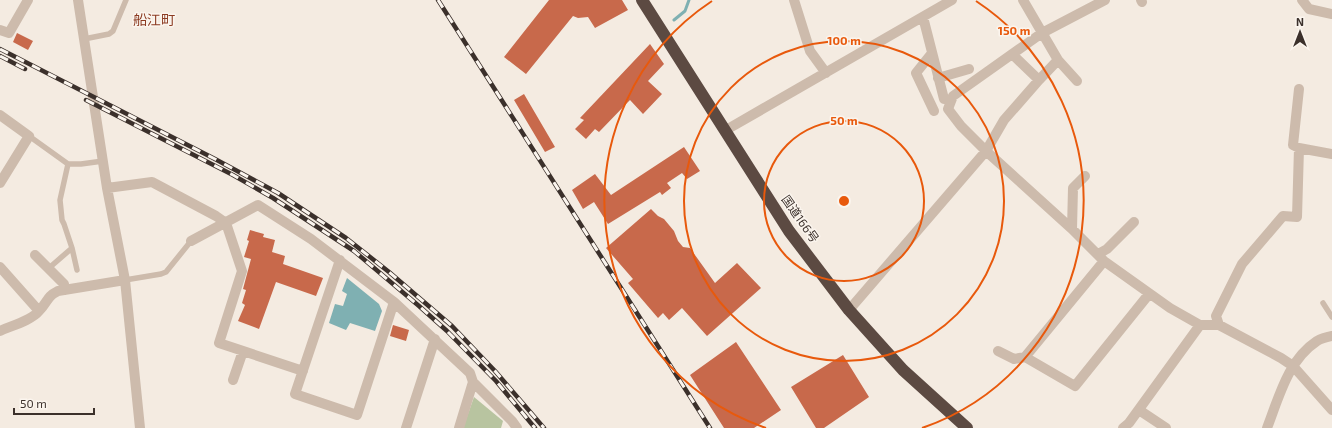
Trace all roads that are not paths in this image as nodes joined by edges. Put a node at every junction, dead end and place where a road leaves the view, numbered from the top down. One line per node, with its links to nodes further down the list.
1 (28, 0): 12 (street)
2 (78, 0): 14 (street)
3 (126, 0): 14 (lane)
4 (642, 0): 27 (highway, 国道166号)
5 (794, 0): 19 (street)
6 (952, 0): 11 (street)
7 (1024, 0): 13 (street)
8 (1105, 0): 13 (street)
9 (1302, 0): 10 (street)
10 (1332, 14)
11 (923, 17): 15 (street); 19 (street)
12 (0, 30)
13 (1042, 33): 16 (street); 17 (street)
14 (84, 39): 32 (street)
15 (932, 53): 20 (street); 25 (street)
16 (1012, 54): 21 (street); 30 (street)
17 (1058, 60): 21 (street); 22 (street)
18 (969, 69): 20 (street)
19 (826, 73): 27 (street)
20 (938, 78): 24 (street)
21 (1039, 80): 30 (street)
22 (1077, 81)
23 (1299, 88): 29 (street)
24 (944, 99)
25 (934, 111)
26 (0, 115): 28 (street)
27 (726, 130): 53 (highway, 国道166号)
28 (29, 136): 33 (lane); 35 (street)
29 (1299, 148): 31 (street); 56 (street)
30 (986, 151): 39 (street); 53 (street)
31 (1332, 154)
32 (103, 161): 33 (lane); 36 (street)
33 (68, 164): 41 (lane)
34 (1085, 176): 39 (street)
35 (0, 182)
36 (107, 188): 38 (street); 48 (street)
37 (1134, 222): 43 (street)
38 (226, 223): 40 (street); 44 (street); 61 (street)
39 (1072, 229): 43 (street)
40 (192, 241): 48 (lane)
41 (72, 248): 46 (lane); 47 (lane)
42 (35, 255): 46 (street)
43 (1101, 258): 50 (street); 63 (street)
44 (340, 260): 51 (street); 65 (street)
45 (0, 267): 54 (street)
46 (49, 268): 49 (street)
47 (77, 270)
48 (125, 280): 49 (street); 71 (street)
49 (65, 290): 54 (street)
50 (1149, 294): 57 (street); 63 (street)
51 (394, 302): 60 (street); 65 (street)
52 (1323, 303): 55 (lane)
53 (849, 310): 74 (highway, 国道166号)
54 (39, 311): 58 (street)
55 (1332, 317)
56 (1219, 325): 57 (street); 64 (street)
57 (1200, 326): 68 (street)
58 (0, 331)
59 (1332, 336): 64 (street)
60 (435, 339): 67 (street); 72 (street)
61 (243, 351): 65 (street); 66 (street)
62 (998, 351): 63 (street)
63 (1025, 358)
64 (1293, 366): 69 (street); 77 (street)
65 (302, 371)
66 (234, 380)
67 (473, 382): 70 (street); 73 (street)
68 (1139, 410): 75 (street); 76 (street)
69 (1332, 410)
70 (513, 426)
71 (140, 428)
72 (406, 428)
73 (459, 428)
74 (967, 428)
75 (1122, 428)
76 (1166, 428)
77 (1267, 428)

